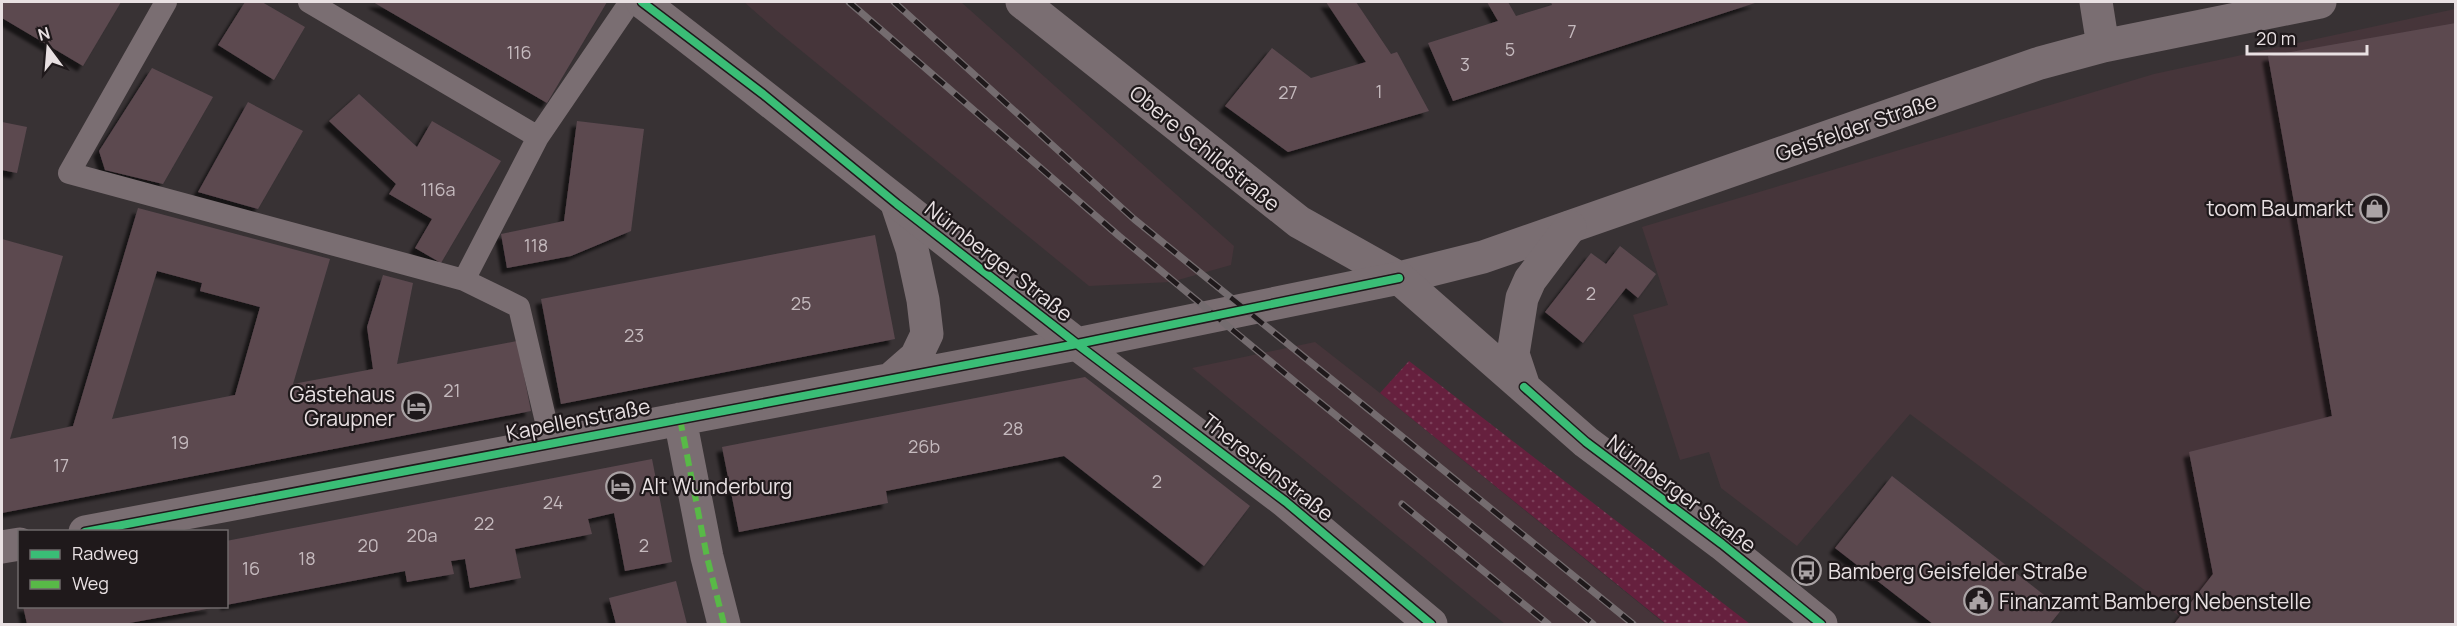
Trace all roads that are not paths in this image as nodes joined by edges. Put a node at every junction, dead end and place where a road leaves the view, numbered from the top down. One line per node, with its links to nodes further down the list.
1 (166, 2): 13 (lane)
2 (309, 2): 9 (lane)
3 (630, 2): 9 (lane)
4 (642, 2): 10 (street, Nürnberger Straße)
5 (1022, 2): 12 (street, Obere Schildstraße)
6 (2096, 2): 8 (street)
7 (2320, 2): 8 (street, Geisfelder Straße)
8 (2103, 46): 11 (street, Geisfelder Straße)
9 (538, 137): 13 (lane)
10 (897, 204): 14 (street, Nürnberger Straße); 15 (street, Nürnberger Straße)
11 (1570, 227): 12 (street, Geisfelder Straße); 16 (street)
12 (1399, 278): 14 (street, Nürnberger Straße); 16 (street, Nürnberger Straße)
13 (464, 280): 18 (lane, Kapellenstraße)
14 (1077, 344): 15 (street, Kapellenstraße); 23 (street, Theresienstraße)
15 (892, 378): 17 (street, Kapellenstraße)
16 (1524, 387): 24 (street, Nürnberger Straße)
17 (680, 418): 18 (street, Kapellenstraße); 22 (street)
18 (551, 443): 19 (street, Kapellenstraße)
19 (90, 530)
20 (18, 544): 21 (street)
21 (2, 547)
22 (724, 624)
23 (1431, 624)
24 (1821, 624)

